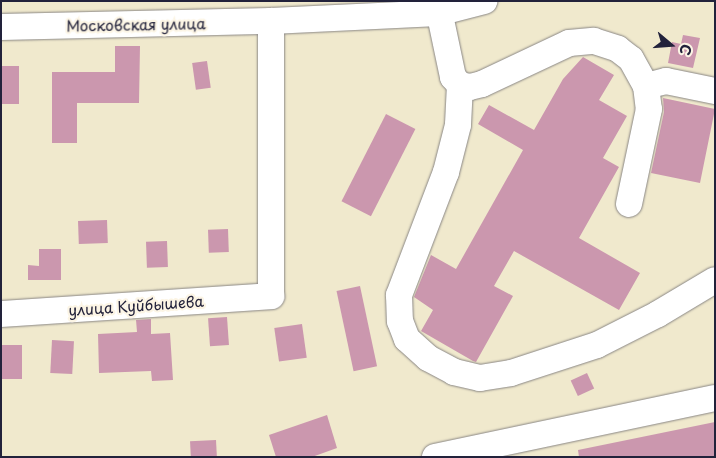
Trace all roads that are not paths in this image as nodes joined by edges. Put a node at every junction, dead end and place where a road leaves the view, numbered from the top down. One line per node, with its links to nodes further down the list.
1 (484, 1): 2 (street, Московская улица)
2 (438, 7): 3 (street, Московская улица); 5 (street)
3 (271, 21): 4 (street, Московская улица); 10 (street, улица Куйбышева)
4 (1, 27)
5 (460, 85): 6 (street); 9 (street)
6 (646, 86): 7 (street); 8 (street)
7 (715, 91)
8 (629, 204)
9 (715, 280)
10 (1, 314)
11 (715, 398): 12 (street)
12 (435, 457)

